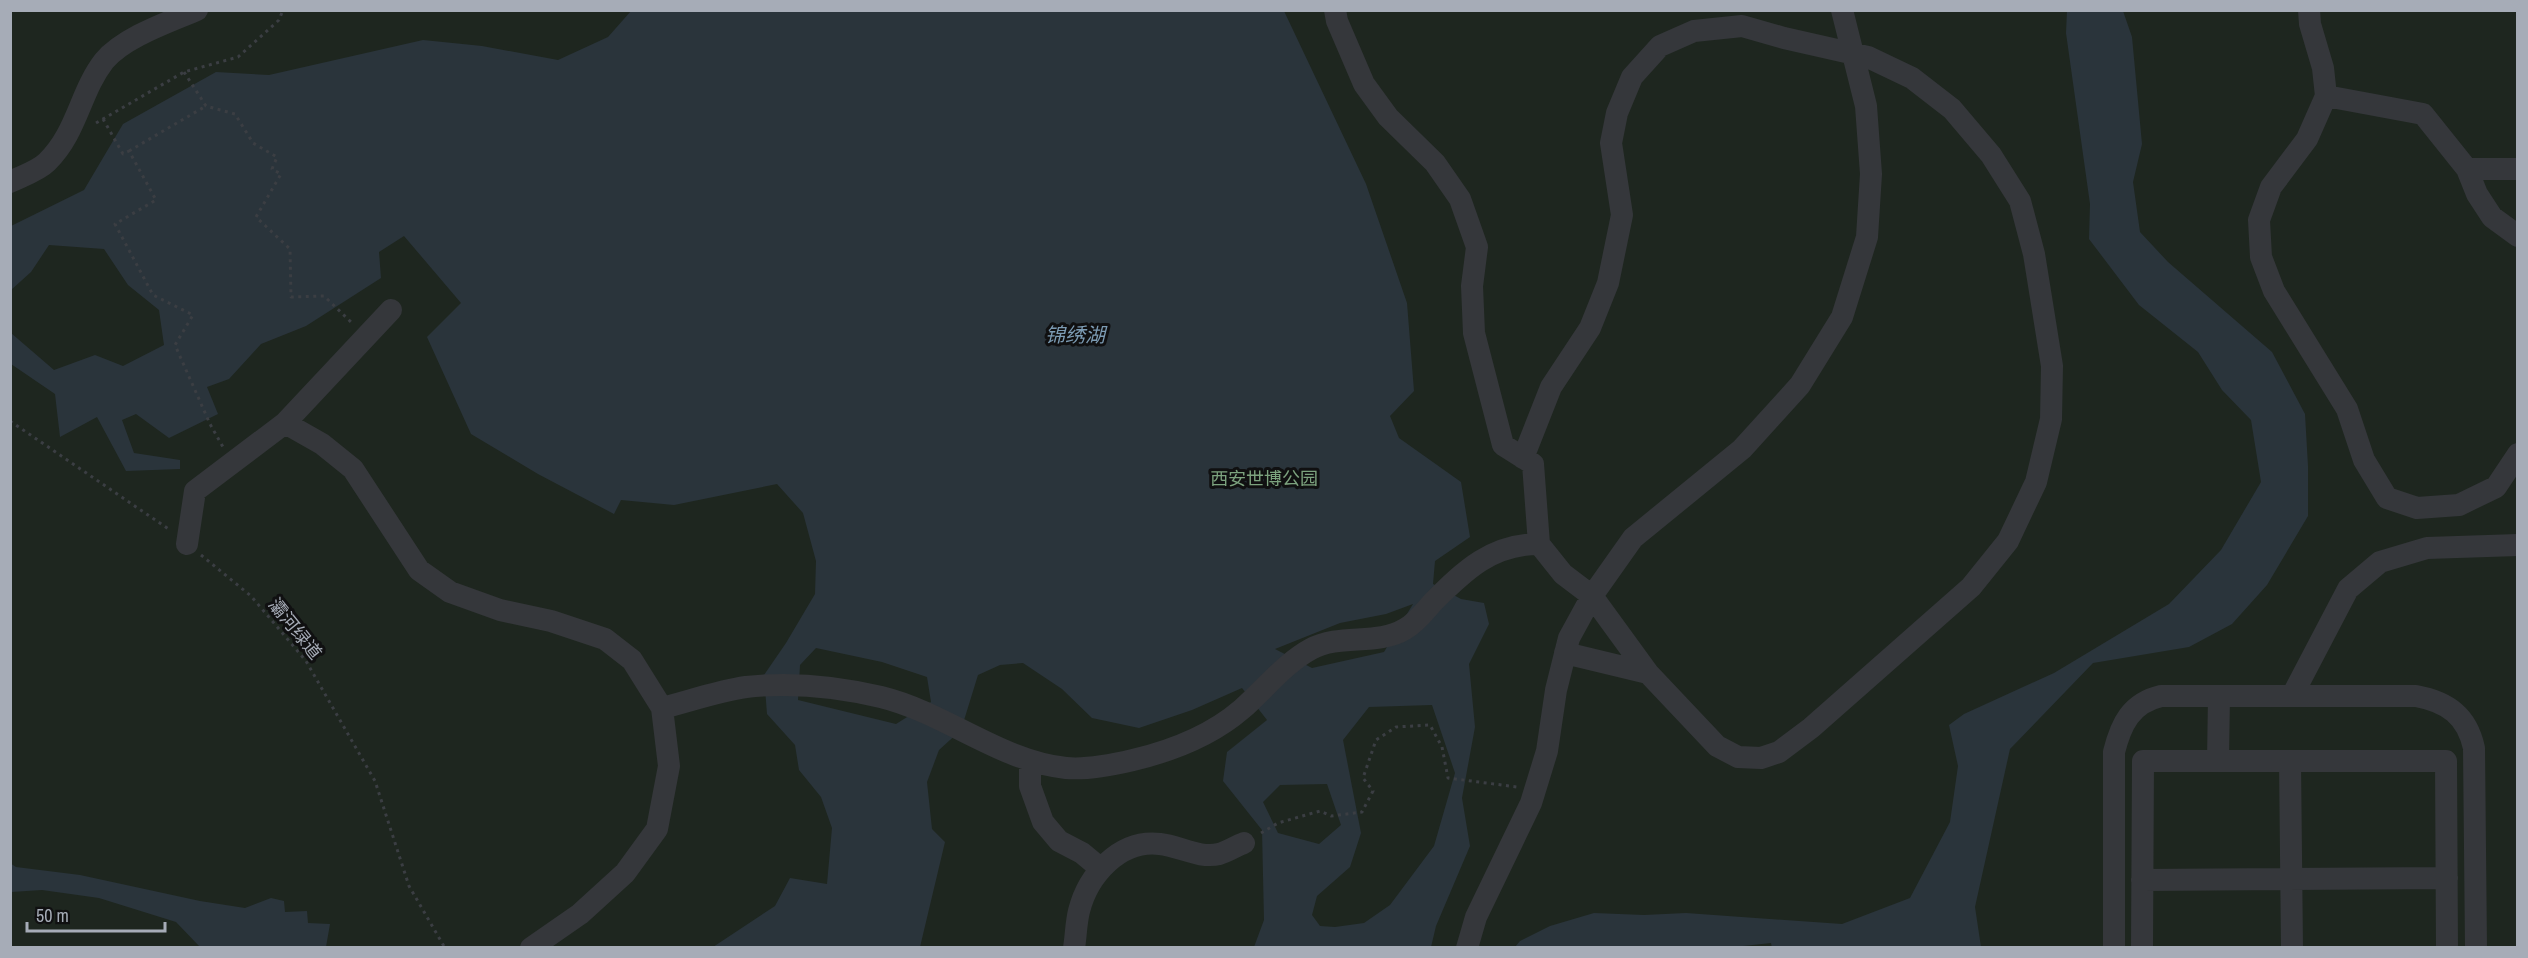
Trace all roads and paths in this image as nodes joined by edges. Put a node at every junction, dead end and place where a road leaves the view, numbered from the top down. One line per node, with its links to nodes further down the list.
1 (197, 10): 11 (street)
2 (283, 10): 7 (path)
3 (1335, 10): 23 (street)
4 (1842, 10): 6 (street)
5 (2309, 10): 8 (street)
6 (1851, 52): 23 (street); 27 (street); 29 (street)
7 (184, 72): 9 (path); 10 (path)
8 (2326, 96): 13 (street); 22 (street)
9 (206, 106): 12 (path); 18 (path)
10 (103, 119): 11 (path); 12 (path)
11 (70, 133): 15 (street)
12 (129, 151): 21 (path)
13 (2467, 169): 14 (street); 16 (street)
14 (2517, 169)
15 (10, 182)
16 (2517, 236)
17 (391, 310): 18 (street)
18 (366, 337): 20 (street)
19 (10, 421): 24 (path, 灞河绿道)
20 (285, 423): 24 (street); 32 (street)
21 (210, 424)
22 (2517, 454)
23 (1523, 458): 25 (street)
24 (187, 544): 42 (path, 灞河绿道)
25 (1539, 544): 27 (street); 33 (street)
26 (2517, 545): 31 (street)
27 (1592, 596): 28 (street); 29 (street)
28 (1565, 653): 29 (street); 36 (street)
29 (1648, 673)
30 (2219, 696): 31 (street); 34 (street); 46 (street)
31 (2292, 696): 50 (street)
32 (662, 708): 33 (street); 43 (street)
33 (1030, 761): 38 (street)
34 (2218, 761): 35 (street); 41 (street)
35 (2290, 761): 39 (street); 40 (street)
36 (1533, 794): 37 (path); 45 (street)
37 (1244, 843): 38 (street)
38 (1100, 868): 44 (street)
39 (2447, 878): 40 (street); 49 (street)
40 (2291, 879): 41 (street); 48 (street)
41 (2142, 880): 47 (street)
42 (445, 948)
43 (531, 948)
44 (1074, 948)
45 (1467, 948)
46 (2115, 948)
47 (2142, 948)
48 (2292, 948)
49 (2447, 948)
50 (2476, 948)

